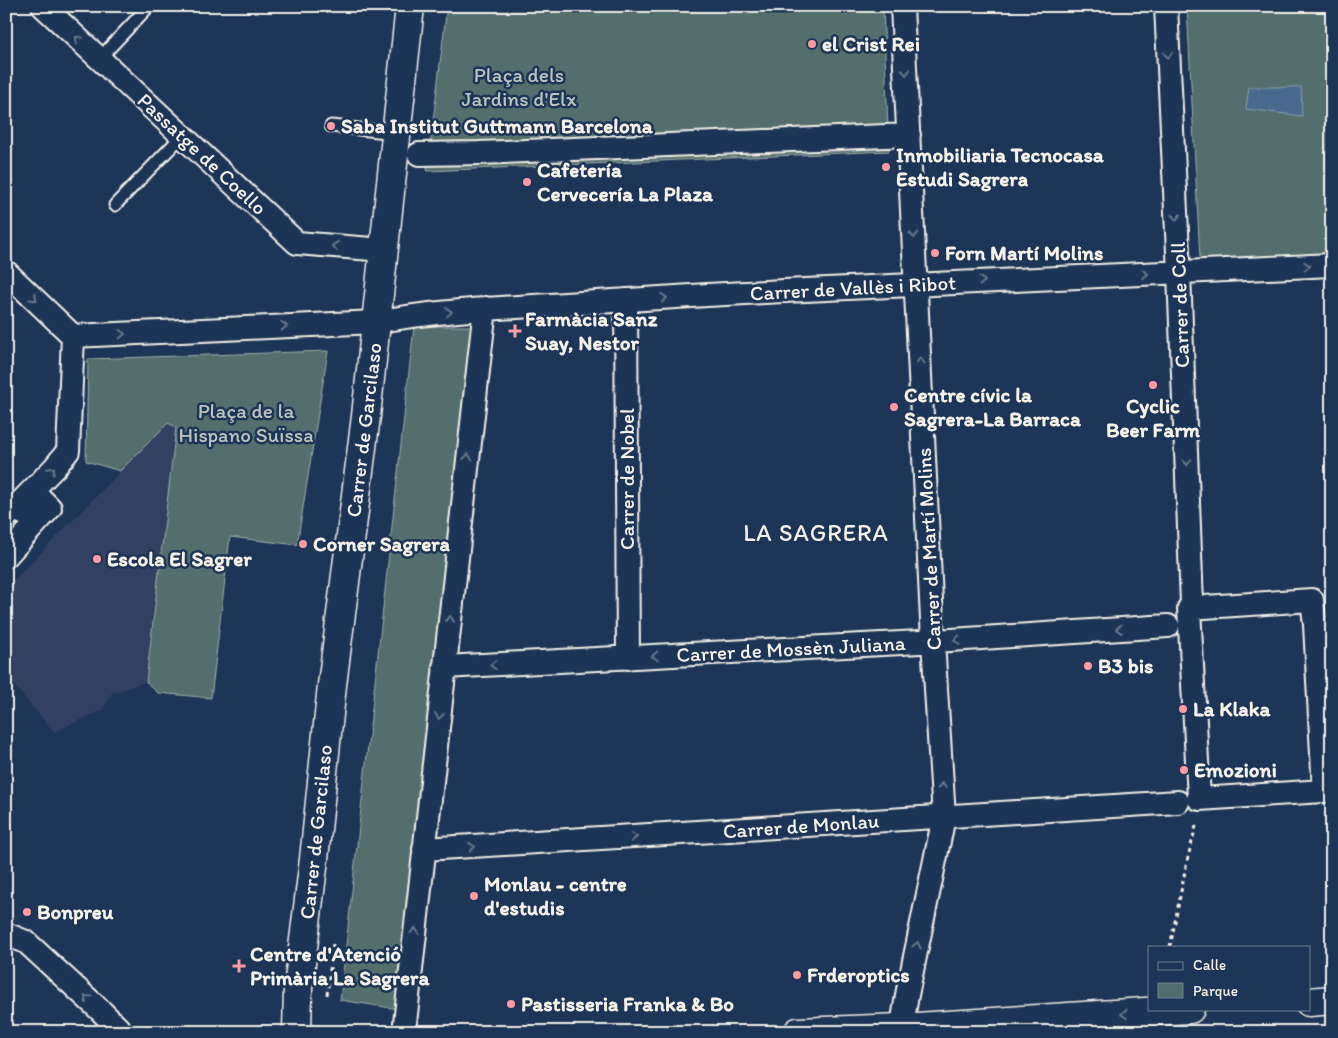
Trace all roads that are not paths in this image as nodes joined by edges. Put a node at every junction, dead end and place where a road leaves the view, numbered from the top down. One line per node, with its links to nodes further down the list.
1 (43, 6): 6 (street, Passatge de Coello, one-way to 1)
2 (149, 6): 6 (lane)
3 (410, 6): 8 (street, Carrer de Garcilaso)
4 (902, 6): 9 (street, Carrer de Martí Molins, one-way to 9)
5 (1166, 6): 16 (street, Carrer de Coll, one-way to 16)
6 (99, 59): 10 (street, Passatge de Coello)
7 (331, 126): 8 (lane)
8 (396, 133): 13 (street, Carrer de Garcilaso)
9 (909, 135): 11 (street); 17 (street, Carrer de Martí Molins, one-way to 17)
10 (182, 136): 12 (lane); 13 (street, Passatge de Coello, one-way to 10)
11 (419, 154)
12 (115, 205)
13 (384, 250): 20 (street, Carrer de Garcilaso)
14 (1332, 265): 16 (street, Carrer de Vallès i Ribot, one-way to 14)
15 (6, 272): 21 (street, one-way to 21)
16 (1179, 273): 17 (street, Carrer de Vallès i Ribot, one-way to 16); 25 (street, Carrer de Coll, one-way to 25)
17 (916, 284): 18 (street, Carrer de Vallès i Ribot, one-way to 17); 28 (street, Carrer de Martí Molins, one-way to 17)
18 (626, 300): 19 (street, Carrer de Vallès i Ribot); 29 (street, Carrer de Nobel)
19 (485, 308): 20 (street, Carrer de Vallès i Ribot, one-way to 19); 30 (street, one-way to 19)
20 (376, 322): 21 (street, Carrer de Vallès i Ribot, one-way to 20); 41 (street, Carrer de Garcilaso)
21 (73, 336): 22 (street, one-way to 21)
22 (6, 518)
23 (6, 530): 24 (street)
24 (6, 556)
25 (1192, 604)
26 (1323, 616): 26 (street)
27 (1168, 626): 28 (street, Carrer de Mossèn Juliana, one-way to 28)
28 (933, 641): 29 (street, Carrer de Mossèn Juliana, one-way to 29); 32 (street, Carrer de Martí Molins, one-way to 28)
29 (628, 658): 30 (street, Carrer de Mossèn Juliana, one-way to 30)
30 (444, 667): 33 (street, one-way to 33)
31 (1178, 802): 32 (street, Carrer de Monlau)
32 (944, 817): 33 (street, Carrer de Monlau, one-way to 32); 39 (street, Carrer de Martí Molins, one-way to 32)
33 (424, 850): 42 (street, one-way to 33)
34 (6, 924): 35 (street)
35 (16, 938): 40 (street, one-way to 35)
36 (1332, 1000): 37 (street)
37 (1310, 1002)
38 (1176, 1010): 39 (street, one-way to 39)
39 (901, 1030): 43 (street)
40 (122, 1032)
41 (297, 1032)
42 (404, 1032)
43 (798, 1032)

